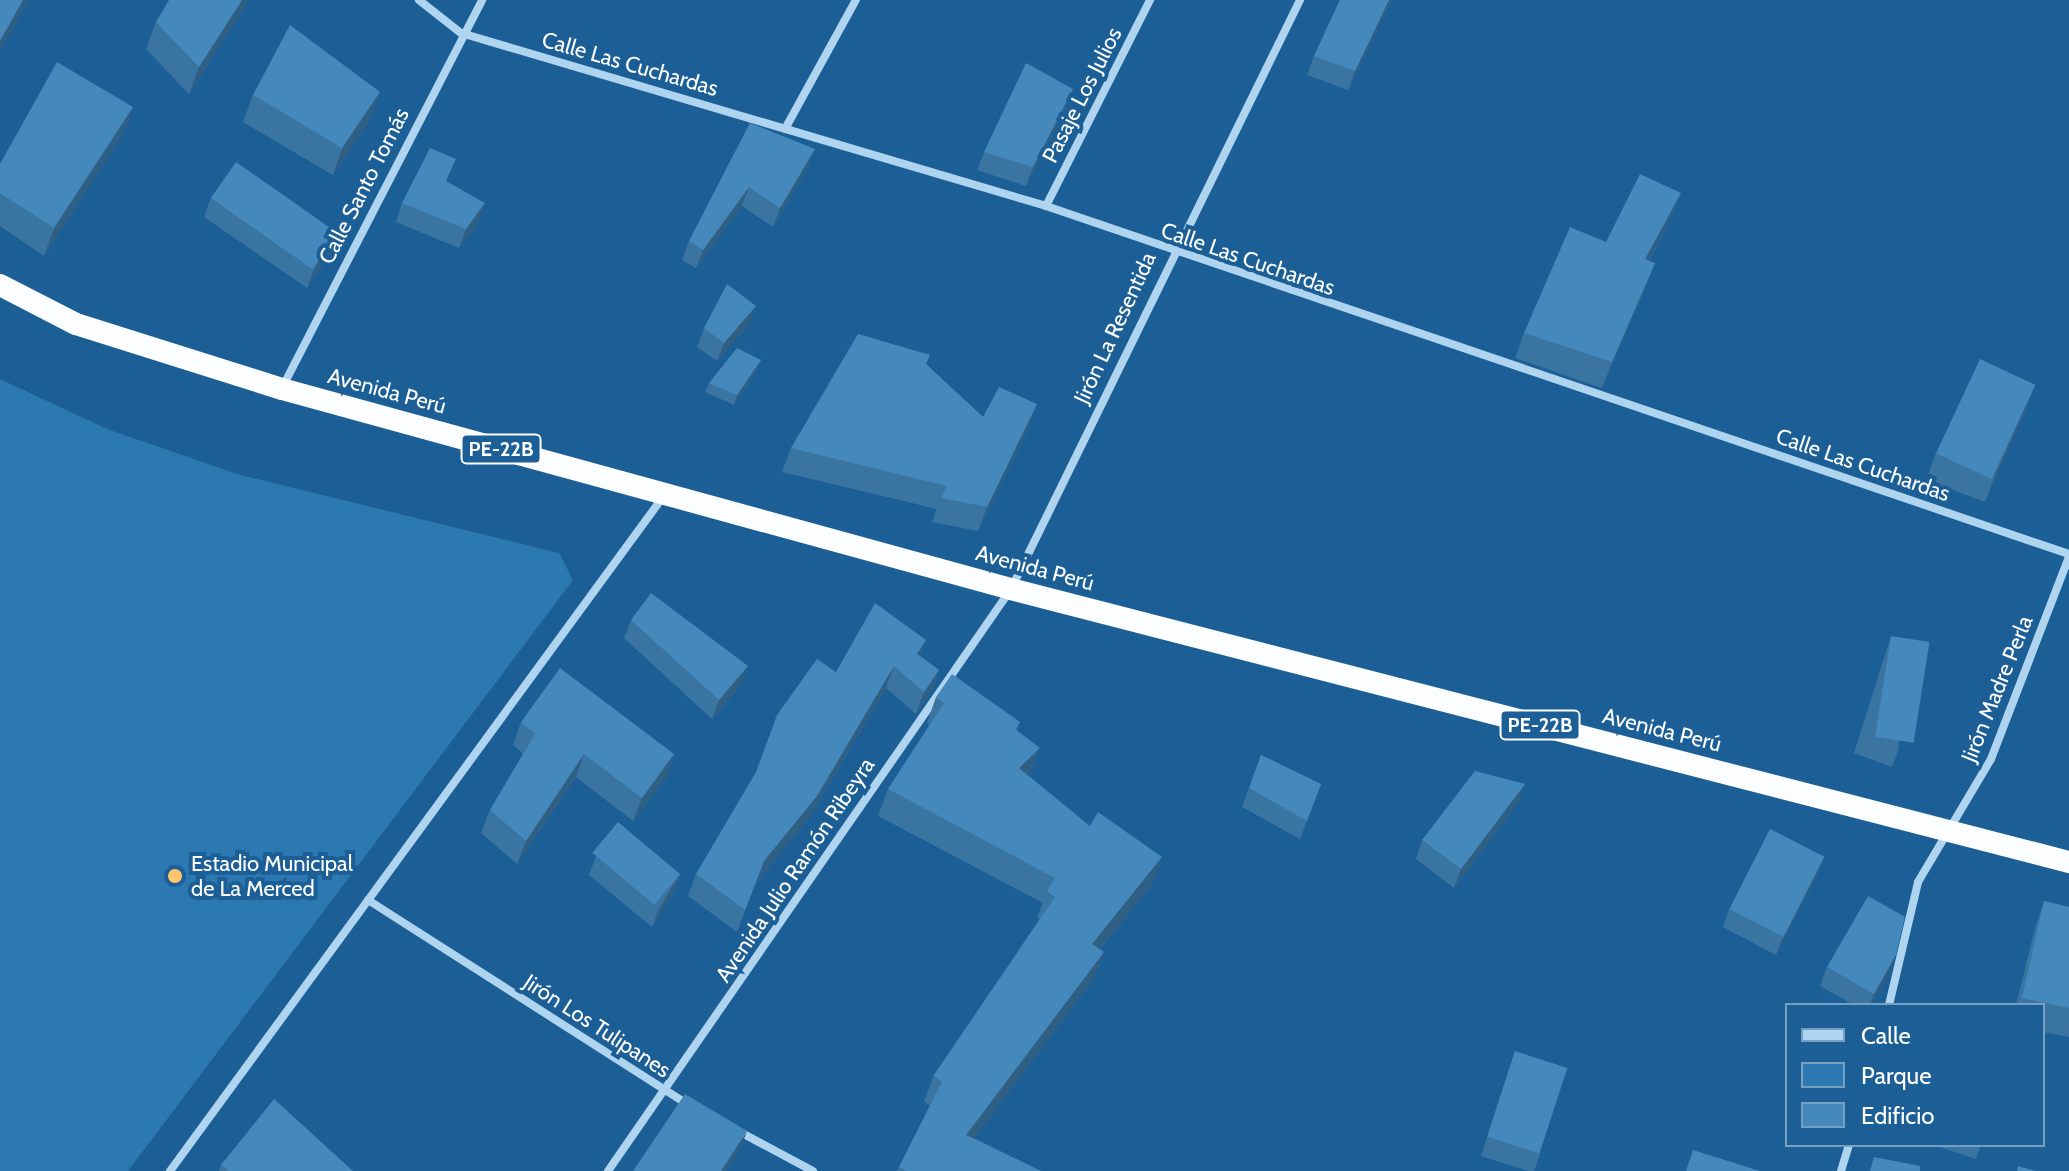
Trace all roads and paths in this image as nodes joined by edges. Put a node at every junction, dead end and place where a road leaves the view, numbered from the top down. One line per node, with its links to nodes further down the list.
1 (419, 0): 6 (street, Calle Las Cuchardas)
2 (482, 0): 6 (street, Calle Santo Tomás)
3 (856, 0): 7 (street)
4 (1150, 0): 8 (street, Pasaje Los Julios)
5 (1300, 0): 9 (street, Jirón La Resentida)
6 (461, 33): 7 (street, Calle Las Cuchardas); 11 (street, Calle Santo Tomás)
7 (785, 129): 8 (street, Calle Las Cuchardas)
8 (1046, 206): 9 (street, Calle Las Cuchardas)
9 (1171, 252): 13 (street, Calle Las Cuchardas); 14 (street, Jirón La Resentida)
10 (0, 285): 11 (highway, Avenida Perú / PE-22B)
11 (282, 389): 12 (highway, Avenida Perú / PE-22B)
12 (666, 494): 14 (highway, Avenida Perú / PE-22B); 17 (street)
13 (2069, 556): 15 (street, Jirón Madre Perla)
14 (1011, 589): 15 (highway, Avenida Perú / PE-22B); 19 (street, Avenida Julio Ramón Ribeyra)
15 (1951, 832): 16 (highway, Avenida Perú / PE-22B); 18 (street, Jirón Madre Perla)
16 (2069, 862)
17 (368, 900): 19 (street, Jirón Los Tulipanes); 23 (street)
18 (1889, 1003)
19 (665, 1092): 20 (street, Jirón Los Tulipanes); 24 (street, Avenida Julio Ramón Ribeyra)
20 (705, 1113)
21 (732, 1128): 25 (street)
22 (1848, 1147): 26 (street)
23 (170, 1171)
24 (608, 1171)
25 (813, 1171)
26 (1841, 1171)

